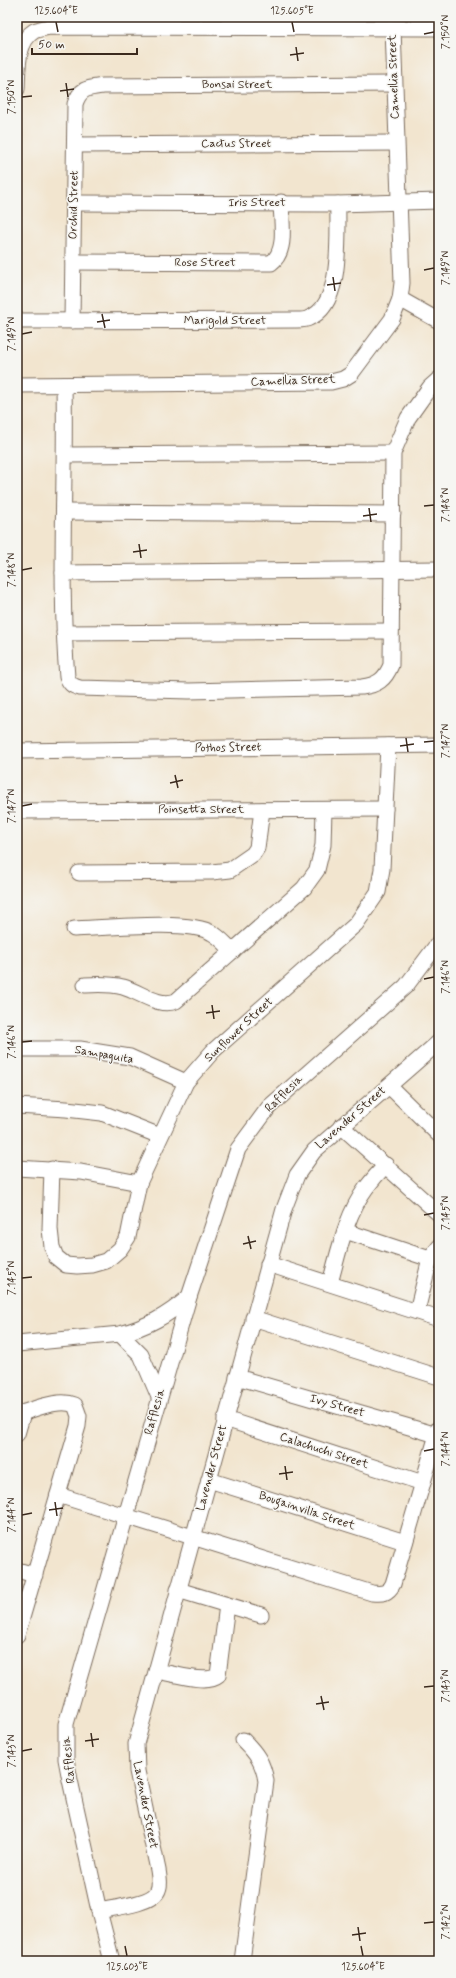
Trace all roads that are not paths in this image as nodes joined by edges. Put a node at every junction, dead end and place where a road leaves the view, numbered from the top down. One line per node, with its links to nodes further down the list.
1 (392, 28): 2 (street); 3 (street, Camellia Street); 4 (street)
2 (439, 28)
3 (394, 84): 5 (street, Bonsai Street); 6 (street, Camellia Street)
4 (17, 89)
5 (81, 91): 7 (street, Orchid Street)
6 (396, 143): 7 (street, Cactus Street); 10 (street, Camellia Street)
7 (75, 145): 11 (street, Orchid Street)
8 (439, 201): 10 (street, Iris Street)
9 (281, 202): 11 (street, Iris Street); 12 (street, Iris Street); 13 (street, Rose Street)
10 (400, 202): 12 (street, Iris Street); 14 (street, Camellia Street)
11 (74, 203): 13 (street, Orchid Street)
12 (338, 204): 16 (street, Marigold Street)
13 (73, 262): 16 (street, Orchid Street)
14 (400, 299): 17 (street); 20 (street, Camellia Street)
15 (17, 321): 16 (street, Marigold Street)
16 (72, 321)
17 (439, 322)
18 (439, 379): 21 (street)
19 (17, 385): 20 (street, Camellia Street)
20 (64, 385): 22 (street)
21 (393, 453): 22 (street); 24 (street)
22 (65, 455): 23 (street)
23 (64, 512): 24 (street); 27 (street)
24 (393, 514): 26 (street)
25 (439, 569): 26 (street)
26 (392, 570): 27 (street); 28 (street)
27 (63, 573): 29 (street)
28 (391, 631): 29 (street); 29 (street)
29 (64, 633)
30 (439, 745): 31 (street, Pothos Street)
31 (388, 746): 32 (street, Pothos Street); 33 (street, Sunflower Street)
32 (17, 751)
33 (385, 809): 35 (street, Poinsetta Street); 44 (street, Sunflower Street)
34 (262, 810): 35 (street, Poinsetta Street); 36 (street, Poinsetta Street); 37 (street)
35 (324, 810): 40 (street)
36 (17, 811)
37 (79, 873)
38 (74, 929): 40 (street)
39 (439, 942): 60 (street, Rafflesia)
40 (233, 951): 41 (street)
41 (85, 985)
42 (17, 1049): 44 (street, Sampaguita)
43 (436, 1050): 45 (street, Lavender Street)
44 (186, 1082): 49 (street, Sunflower Street)
45 (389, 1086): 47 (street, Lavender Street); 48 (street)
46 (17, 1106): 49 (street)
47 (342, 1126): 50 (street); 58 (street, Lavender Street)
48 (439, 1135)
49 (160, 1136): 53 (street, Sunflower Street)
50 (386, 1165): 54 (street); 55 (street)
51 (17, 1168): 52 (street)
52 (52, 1169): 53 (street); 53 (street, Sunflower Street)
53 (139, 1183)
54 (439, 1214)
55 (345, 1231): 57 (street); 59 (street)
56 (439, 1247): 57 (street)
57 (430, 1259): 61 (street)
58 (268, 1264): 59 (street); 62 (street, Lavender Street)
59 (330, 1283): 61 (street)
60 (189, 1297): 64 (street); 68 (street, Rafflesia)
61 (417, 1311): 63 (street)
62 (253, 1318): 66 (street, Lavender Street); 67 (street)
63 (439, 1319)
64 (120, 1334): 65 (street); 68 (street)
65 (17, 1344)
66 (237, 1377): 70 (street, Lavender Street); 71 (street, Ivy Street)
67 (439, 1377)
68 (159, 1397): 76 (street, Rafflesia)
69 (20, 1414): 72 (street); 75 (street)
70 (225, 1419): 73 (street, Lavender Street); 74 (street, Calachuchi Street)
71 (438, 1432): 74 (street)
72 (17, 1434)
73 (209, 1480): 77 (street, Lavender Street); 78 (street, Bougainvilla Street)
74 (423, 1483): 78 (street)
75 (58, 1494): 76 (street); 80 (street)
76 (125, 1515): 77 (street); 87 (street, Rafflesia)
77 (193, 1537): 78 (street); 81 (street, Lavender Street)
78 (405, 1542)
79 (17, 1570): 80 (street)
80 (35, 1574): 84 (street)
81 (178, 1590): 82 (street); 85 (street, Lavender Street)
82 (227, 1605): 83 (street); 85 (street)
83 (261, 1615)
84 (18, 1631)
85 (157, 1670): 87 (street, Lavender Street)
86 (242, 1740): 89 (street)
87 (99, 1911): 88 (street, Rafflesia)
88 (112, 1961)
89 (242, 1961)

